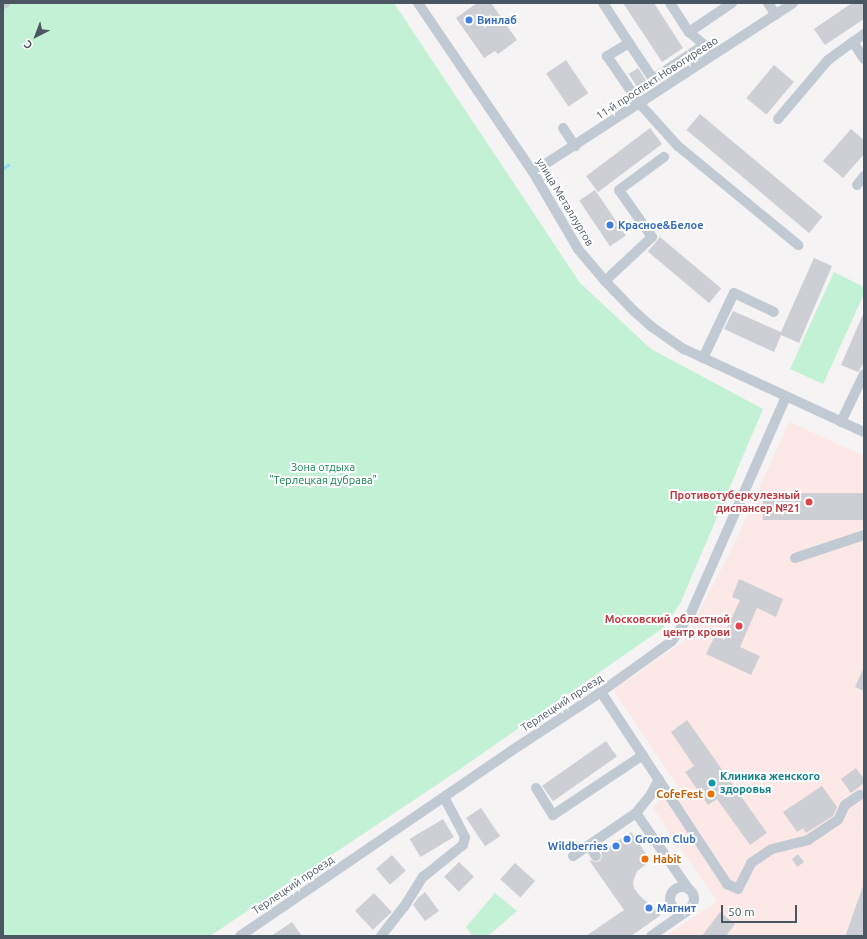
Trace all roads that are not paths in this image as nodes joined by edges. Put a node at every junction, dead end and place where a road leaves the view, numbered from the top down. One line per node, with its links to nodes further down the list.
1 (418, 3): 20 (street, улица Металлургов)
2 (603, 3): 11 (street)
3 (670, 3): 8 (street)
4 (732, 3): 8 (street)
5 (768, 3): 7 (street)
6 (794, 3): 7 (street, 11-й проспект Новогиреево)
7 (776, 15): 13 (street, 11-й проспект Новогиреево)
8 (689, 32): 12 (street)
9 (864, 34): 10 (street)
10 (853, 42): 14 (street); 16 (street)
11 (629, 43): 12 (street); 15 (street)
12 (704, 45): 13 (street)
13 (715, 55): 15 (street, 11-й проспект Новогиреево)
14 (864, 59)
15 (640, 104): 18 (street, 11-й проспект Новогиреево); 23 (street)
16 (778, 119)
17 (563, 128): 18 (street)
18 (575, 146): 20 (street, 11-й проспект Новогиреево)
19 (664, 157): 24 (street)
20 (533, 172): 24 (street, улица Металлургов)
21 (864, 176): 22 (street)
22 (857, 185)
23 (798, 245)
24 (605, 281): 26 (street, улица Металлургов)
25 (774, 312): 26 (street)
26 (703, 358): 28 (street, улица Металлургов)
27 (864, 374): 29 (street)
28 (786, 397): 29 (street, улица Металлургов); 33 (street, Терлецкий проезд)
29 (841, 422): 30 (street, улица Металлургов)
30 (864, 432)
31 (864, 535): 32 (street)
32 (795, 558)
33 (601, 692): 34 (street); 38 (street, Терлецкий проезд)
34 (643, 755): 35 (street); 36 (street)
35 (659, 779): 37 (street); 39 (street)
36 (536, 788)
37 (860, 795)
38 (444, 797): 45 (street, Терлецкий проезд); 46 (street)
39 (636, 813): 40 (street); 43 (street)
40 (589, 845): 41 (street); 42 (street)
41 (573, 856)
42 (596, 856)
43 (688, 888): 44 (street); 44 (street)
44 (687, 911): 47 (street)
45 (240, 936)
46 (381, 936)
47 (651, 936)

